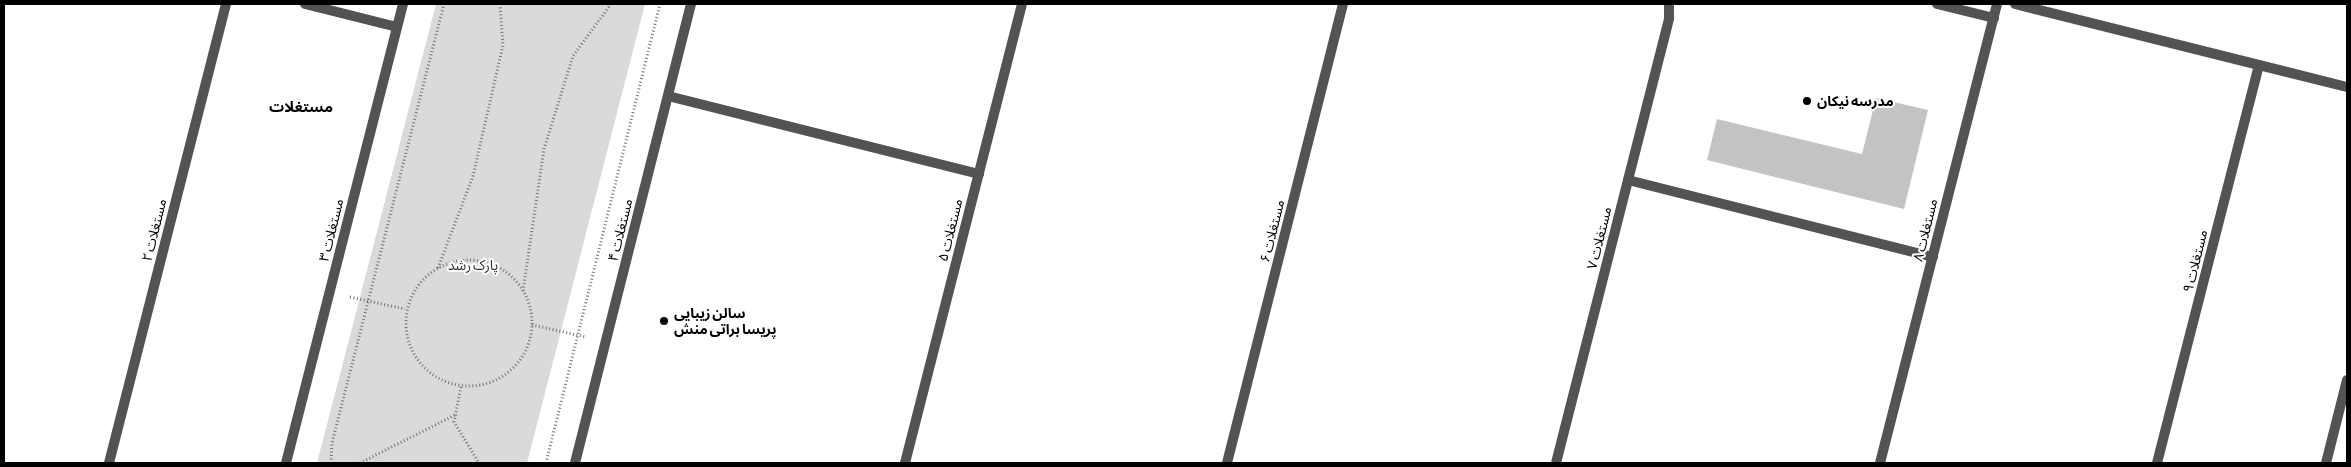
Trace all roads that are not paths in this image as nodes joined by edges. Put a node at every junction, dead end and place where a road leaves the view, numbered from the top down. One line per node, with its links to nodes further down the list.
1 (226, 4): 20 (street, مستغلات ۲)
2 (305, 4): 12 (street)
3 (403, 4): 12 (street, مستغلات ۳)
4 (691, 4): 15 (street, مستغلات ۴)
5 (1022, 4): 16 (street, مستغلات ۵)
6 (1669, 4): 17 (street, مستغلات ۷)
7 (1937, 4): 11 (street)
8 (1997, 4): 11 (street, مستغلات ۸)
9 (2015, 4): 13 (street)
10 (1343, 5): 24 (street, مستغلات ۶)
11 (1994, 18): 18 (street, مستغلات ۸)
12 (397, 27): 21 (street, مستغلات ۳)
13 (2258, 65): 14 (street); 27 (street, مستغلات ۹)
14 (2347, 87)
15 (668, 96): 16 (street); 22 (street, مستغلات ۴)
16 (979, 174): 23 (street, مستغلات ۵)
17 (1628, 180): 18 (street); 25 (street, مستغلات ۷)
18 (1933, 257): 26 (street, مستغلات ۸)
19 (2347, 380): 28 (street)
20 (109, 463)
21 (286, 463)
22 (575, 463)
23 (905, 463)
24 (1227, 463)
25 (1556, 463)
26 (1880, 463)
27 (2157, 463)
28 (2326, 463)

